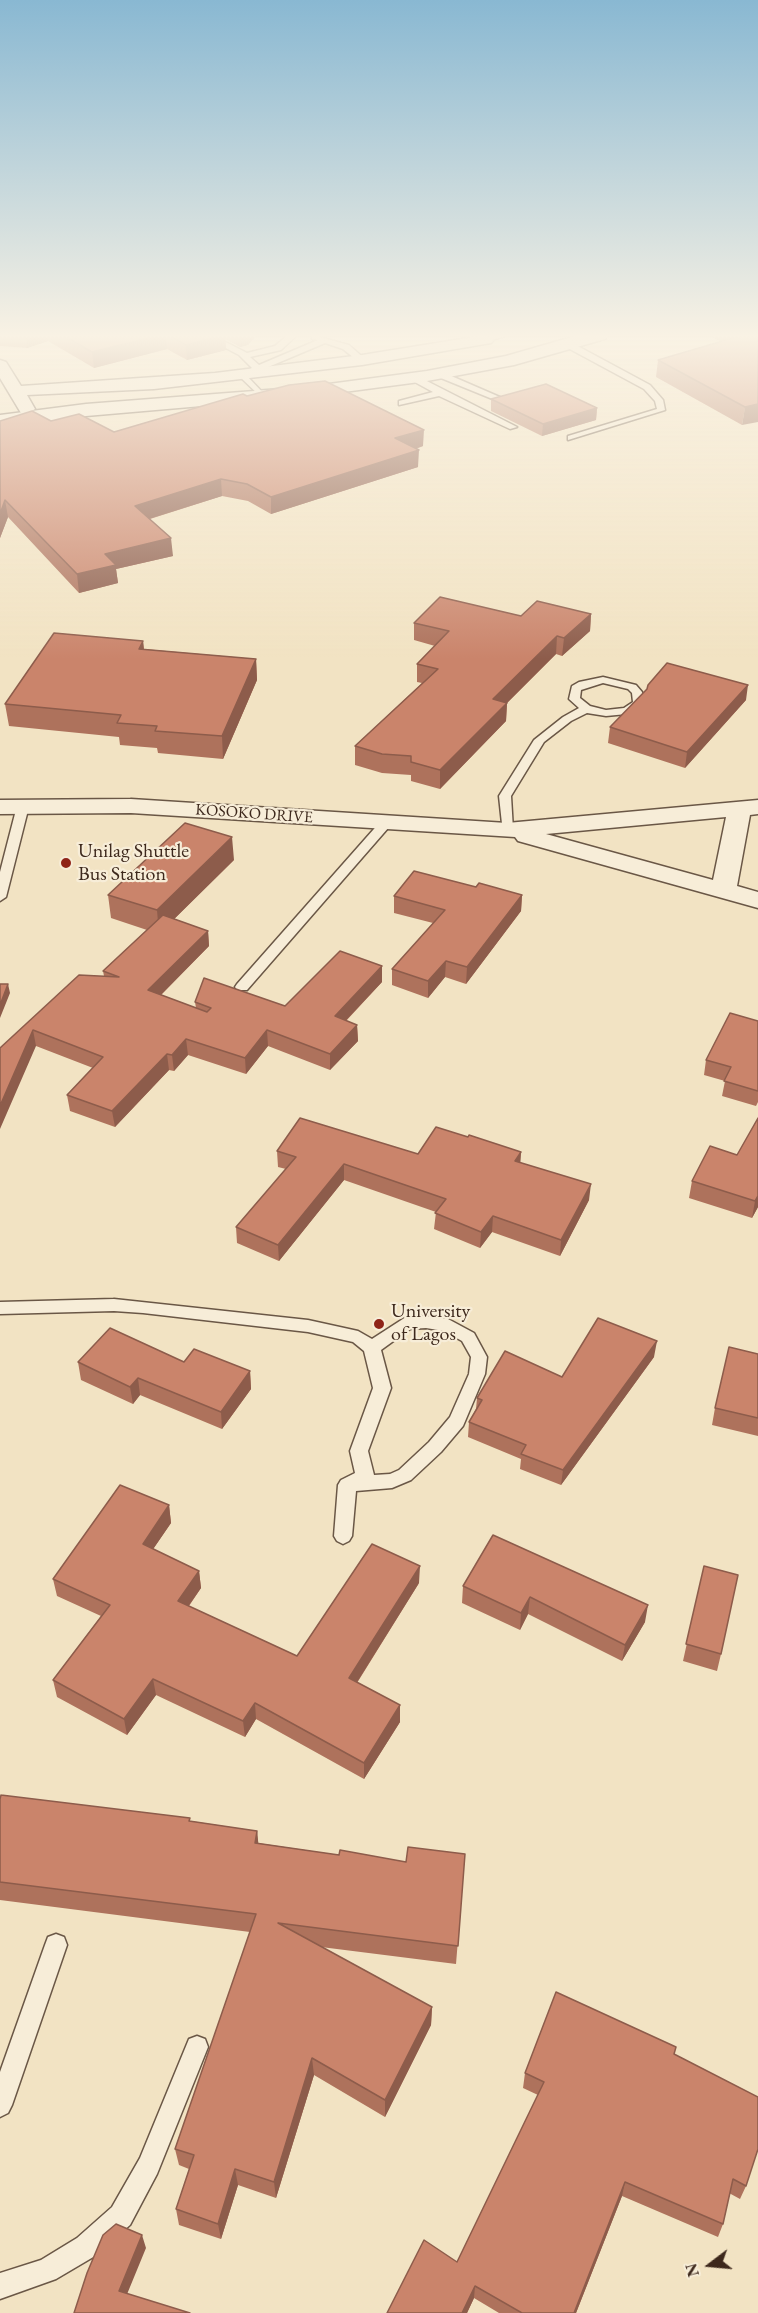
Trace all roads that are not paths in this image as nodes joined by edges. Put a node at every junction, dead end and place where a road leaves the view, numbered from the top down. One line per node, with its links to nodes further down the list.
1 (586, 709): 1 (lane); 5 (lane)
2 (12, 806): 4 (street, KOSOKO DRIVE); 7 (lane)
3 (748, 808): 5 (street, KOSOKO DRIVE); 6 (street, KOSOKO DRIVE)
4 (385, 824): 5 (street, KOSOKO DRIVE); 9 (lane)
5 (507, 830): 6 (street, KOSOKO DRIVE)
6 (724, 890): 8 (street, KOSOKO DRIVE)
7 (0, 897)
8 (758, 900)
9 (242, 987)
10 (0, 1308): 11 (lane)
11 (372, 1348): 12 (lane); 12 (lane)
12 (347, 1485): 13 (lane)
13 (344, 1536)
14 (57, 1945): 16 (lane)
15 (197, 2047): 17 (lane)
16 (0, 2105)
17 (0, 2286)

